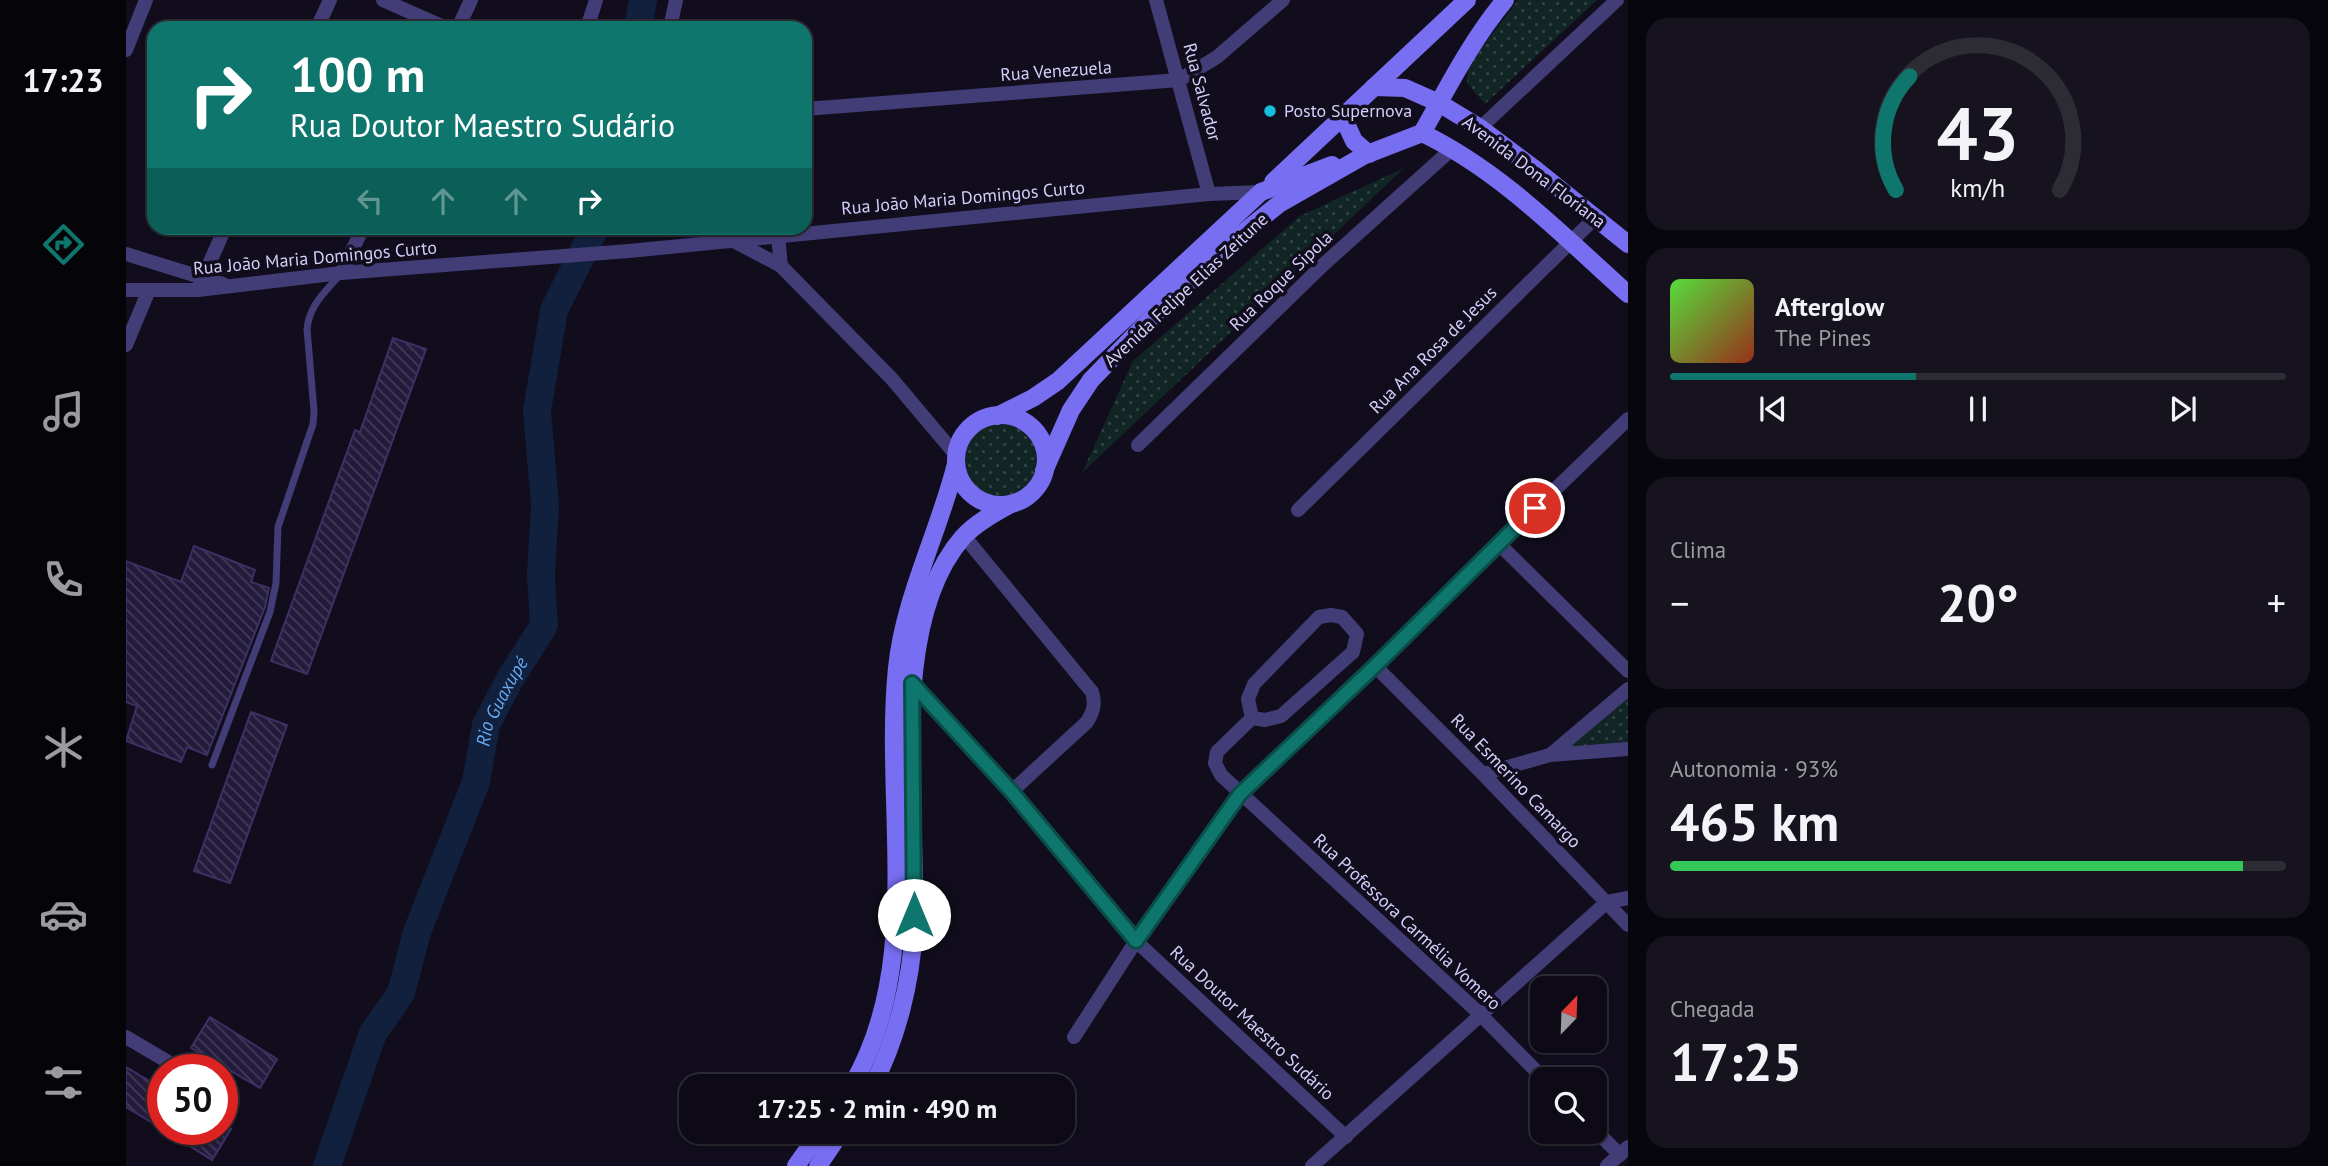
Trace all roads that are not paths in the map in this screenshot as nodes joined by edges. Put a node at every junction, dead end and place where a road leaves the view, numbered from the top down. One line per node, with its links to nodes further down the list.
1 (146, 0): 17 (street)
2 (330, 0): 12 (street)
3 (383, 0): 13 (street)
4 (471, 0): 14 (street)
5 (596, 0): 15 (street)
6 (676, 0): 16 (street)
7 (1156, 0): 18 (street, Rua Salvador)
8 (1283, 0): 18 (street, Rua Venezuela)
9 (1467, 0): 19 (main road, Avenida Felipe Elias Zeitune)
10 (1505, 0): 20 (main road)
11 (1617, 0): 23 (street)
12 (320, 21)
13 (430, 21)
14 (461, 21)
15 (589, 21)
16 (672, 21)
17 (126, 50)
18 (1179, 80): 21 (street, Rua Venezuela); 28 (street, Rua Salvador)
19 (1374, 87): 20 (main road, Avenida Dona Floriana); 22 (main road, Avenida Felipe Elias Zeitune)
20 (1439, 103): 23 (main road, Avenida Dona Floriana); 24 (main road)
21 (812, 108)
22 (1343, 117): 26 (main road); 27 (main road, Avenida Felipe Elias Zeitune)
23 (1480, 128): 29 (main road, Avenida Dona Floriana)
24 (1422, 133): 25 (main road, Avenida Dona Floriana); 26 (main road, Avenida Felipe Elias Zeitune)
25 (1452, 148): 35 (main road, Avenida Dona Floriana); 47 (street, Rua Roque Sipola)
26 (1367, 154): 27 (main road); 49 (main road, Avenida Felipe Elias Zeitune)
27 (1261, 192): 28 (street, Rua João Maria Domingos Curto); 45 (main road, Avenida Felipe Elias Zeitune)
28 (1209, 194): 30 (street, Rua João Maria Domingos Curto)
29 (1595, 218): 35 (street, Rua Ana Rosa de Jesus); 36 (main road, Avenida Dona Floriana)
30 (812, 232)
31 (222, 235): 40 (street)
32 (360, 235): 39 (street)
33 (778, 235): 34 (street, Rua João Maria Domingos Curto); 38 (street)
34 (732, 240): 38 (street); 39 (street, Rua João Maria Domingos Curto)
35 (1570, 242): 43 (main road, Avenida Dona Floriana); 51 (street, Rua Ana Rosa de Jesus)
36 (1628, 244)
37 (126, 254): 40 (street)
38 (781, 266): 48 (street)
39 (341, 273): 40 (street, Rua João Maria Domingos Curto); 62 (lane)
40 (200, 284): 42 (street, Rua João Maria Domingos Curto)
41 (126, 290): 42 (street, Rua João Maria Domingos Curto)
42 (149, 290): 44 (street)
43 (1628, 294)
44 (126, 345)
45 (997, 416): 48 (main road); 49 (main road)
46 (1628, 419): 53 (street)
47 (1138, 445)
48 (956, 459): 50 (main road); 55 (main road)
49 (1044, 471): 50 (main road)
50 (1011, 504): 52 (main road)
51 (1298, 510)
52 (964, 536): 57 (main road); 64 (street)
53 (1498, 543): 54 (street); 56 (street)
54 (1375, 666): 63 (street, Rua Esmerino Camargo); 65 (street)
55 (897, 670): 57 (street, Rua Doutor Maestro Sudário); 75 (main road)
56 (1628, 671)
57 (912, 683): 64 (street, Rua Doutor Maestro Sudário); 76 (main road)
58 (1628, 689): 61 (street)
59 (1251, 718): 59 (street); 65 (street, Rua Professora Carmélia Vomero)
60 (1628, 749): 61 (street)
61 (1550, 755): 63 (street)
62 (212, 765)
63 (1483, 774): 67 (street, Rua Esmerino Camargo)
64 (1012, 792): 69 (street, Rua Doutor Maestro Sudário)
65 (1240, 794): 69 (street); 70 (street, Rua Professora Carmélia Vomero)
66 (1628, 898): 67 (street)
67 (1607, 902): 68 (street, Rua Esmerino Camargo); 70 (street)
68 (1628, 925)
69 (1136, 941): 72 (street); 77 (street, Rua Doutor Maestro Sudário)
70 (1480, 1014): 74 (street, Rua Professora Carmélia Vomero); 77 (street)
71 (126, 1037): 73 (street)
72 (1074, 1037)
73 (155, 1054)
74 (1532, 1067)
75 (858, 1074)
76 (878, 1074)
77 (1346, 1136): 84 (street)
78 (1607, 1139): 81 (street)
79 (812, 1144): 82 (main road)
80 (833, 1144): 83 (main road)
81 (1624, 1151): 85 (street)
82 (796, 1166)
83 (818, 1166)
84 (1312, 1166)
85 (1607, 1166)

